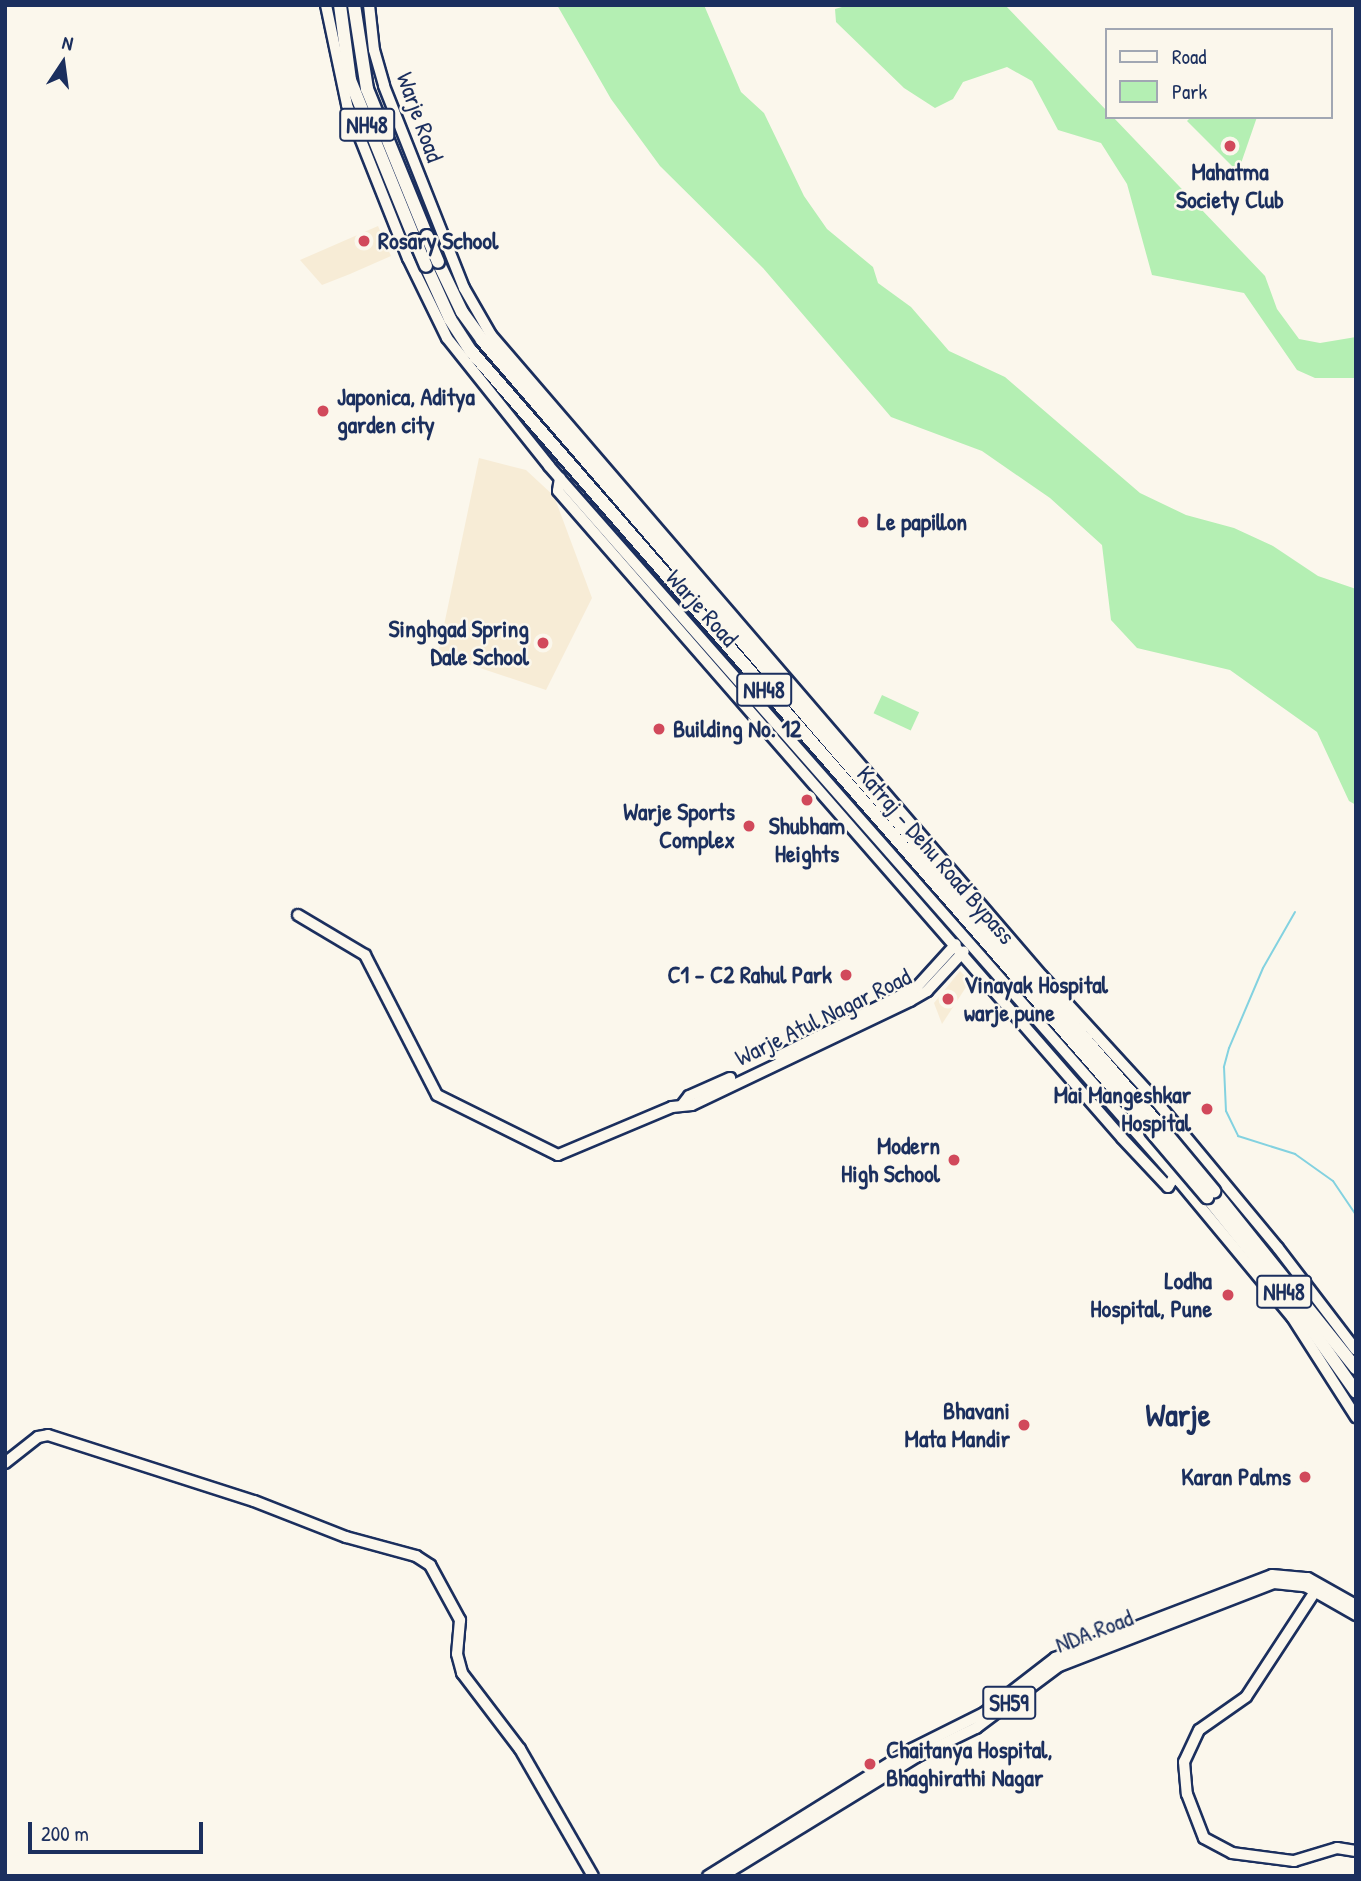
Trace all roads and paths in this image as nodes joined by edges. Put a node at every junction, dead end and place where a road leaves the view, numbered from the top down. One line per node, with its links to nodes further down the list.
1 (326, 5): 8 (street, Warje Road)
2 (340, 5): 5 (highway, NH48)
3 (354, 5): 5 (highway, NH48)
4 (369, 5): 6 (street, Warje Road)
5 (421, 238): 9 (highway, NH48, bridge)
6 (444, 239): 7 (street, Warje Road); 8 (street)
7 (448, 250): 8 (street); 16 (street, Warje Road)
8 (410, 261): 10 (street, Warje Road)
9 (432, 264): 15 (highway, Katraj - Dehu Road Bypass / NH48); 15 (highway, Katraj - Dehu Road Bypass / NH48)
10 (560, 478): 12 (street, Warje Road); 14 (street)
11 (298, 915): 14 (street, Warje Atul Nagar Road)
12 (962, 937): 13 (street, Warje Road); 14 (street, Warje Atul Nagar Road)
13 (969, 946): 14 (street, Warje Atul Nagar Road); 17 (street, Warje Road)
14 (957, 950): 20 (street)
15 (1155, 1129): 21 (highway, Katraj - Dehu Road Bypass / NH48, bridge)
16 (1180, 1131): 17 (street); 18 (street, Warje Road)
17 (1153, 1152): 20 (street, Warje Road)
18 (1200, 1155): 19 (street, Warje Road); 20 (street)
19 (1219, 1175): 21 (street); 22 (street, Warje Road)
20 (1173, 1182): 21 (street, Warje Road)
21 (1205, 1196): 23 (highway, Katraj - Dehu Road Bypass / NH48); 24 (highway, Katraj - Dehu Road Bypass / NH48); 25 (street, Warje Road)
22 (1356, 1350)
23 (1356, 1368)
24 (1356, 1392)
25 (1356, 1417)
26 (5, 1463): 32 (street)
27 (1317, 1588): 28 (main road, NDA Road / SH59); 29 (main road, SH59); 30 (main road, NDA Road / SH59); 31 (street)
28 (1232, 1594): 33 (main road, NDA Road / SH59); 34 (main road, NDA Road / SH59)
29 (1356, 1605)
30 (1356, 1615)
31 (1356, 1851)
32 (593, 1876)
33 (708, 1876)
34 (722, 1876)

